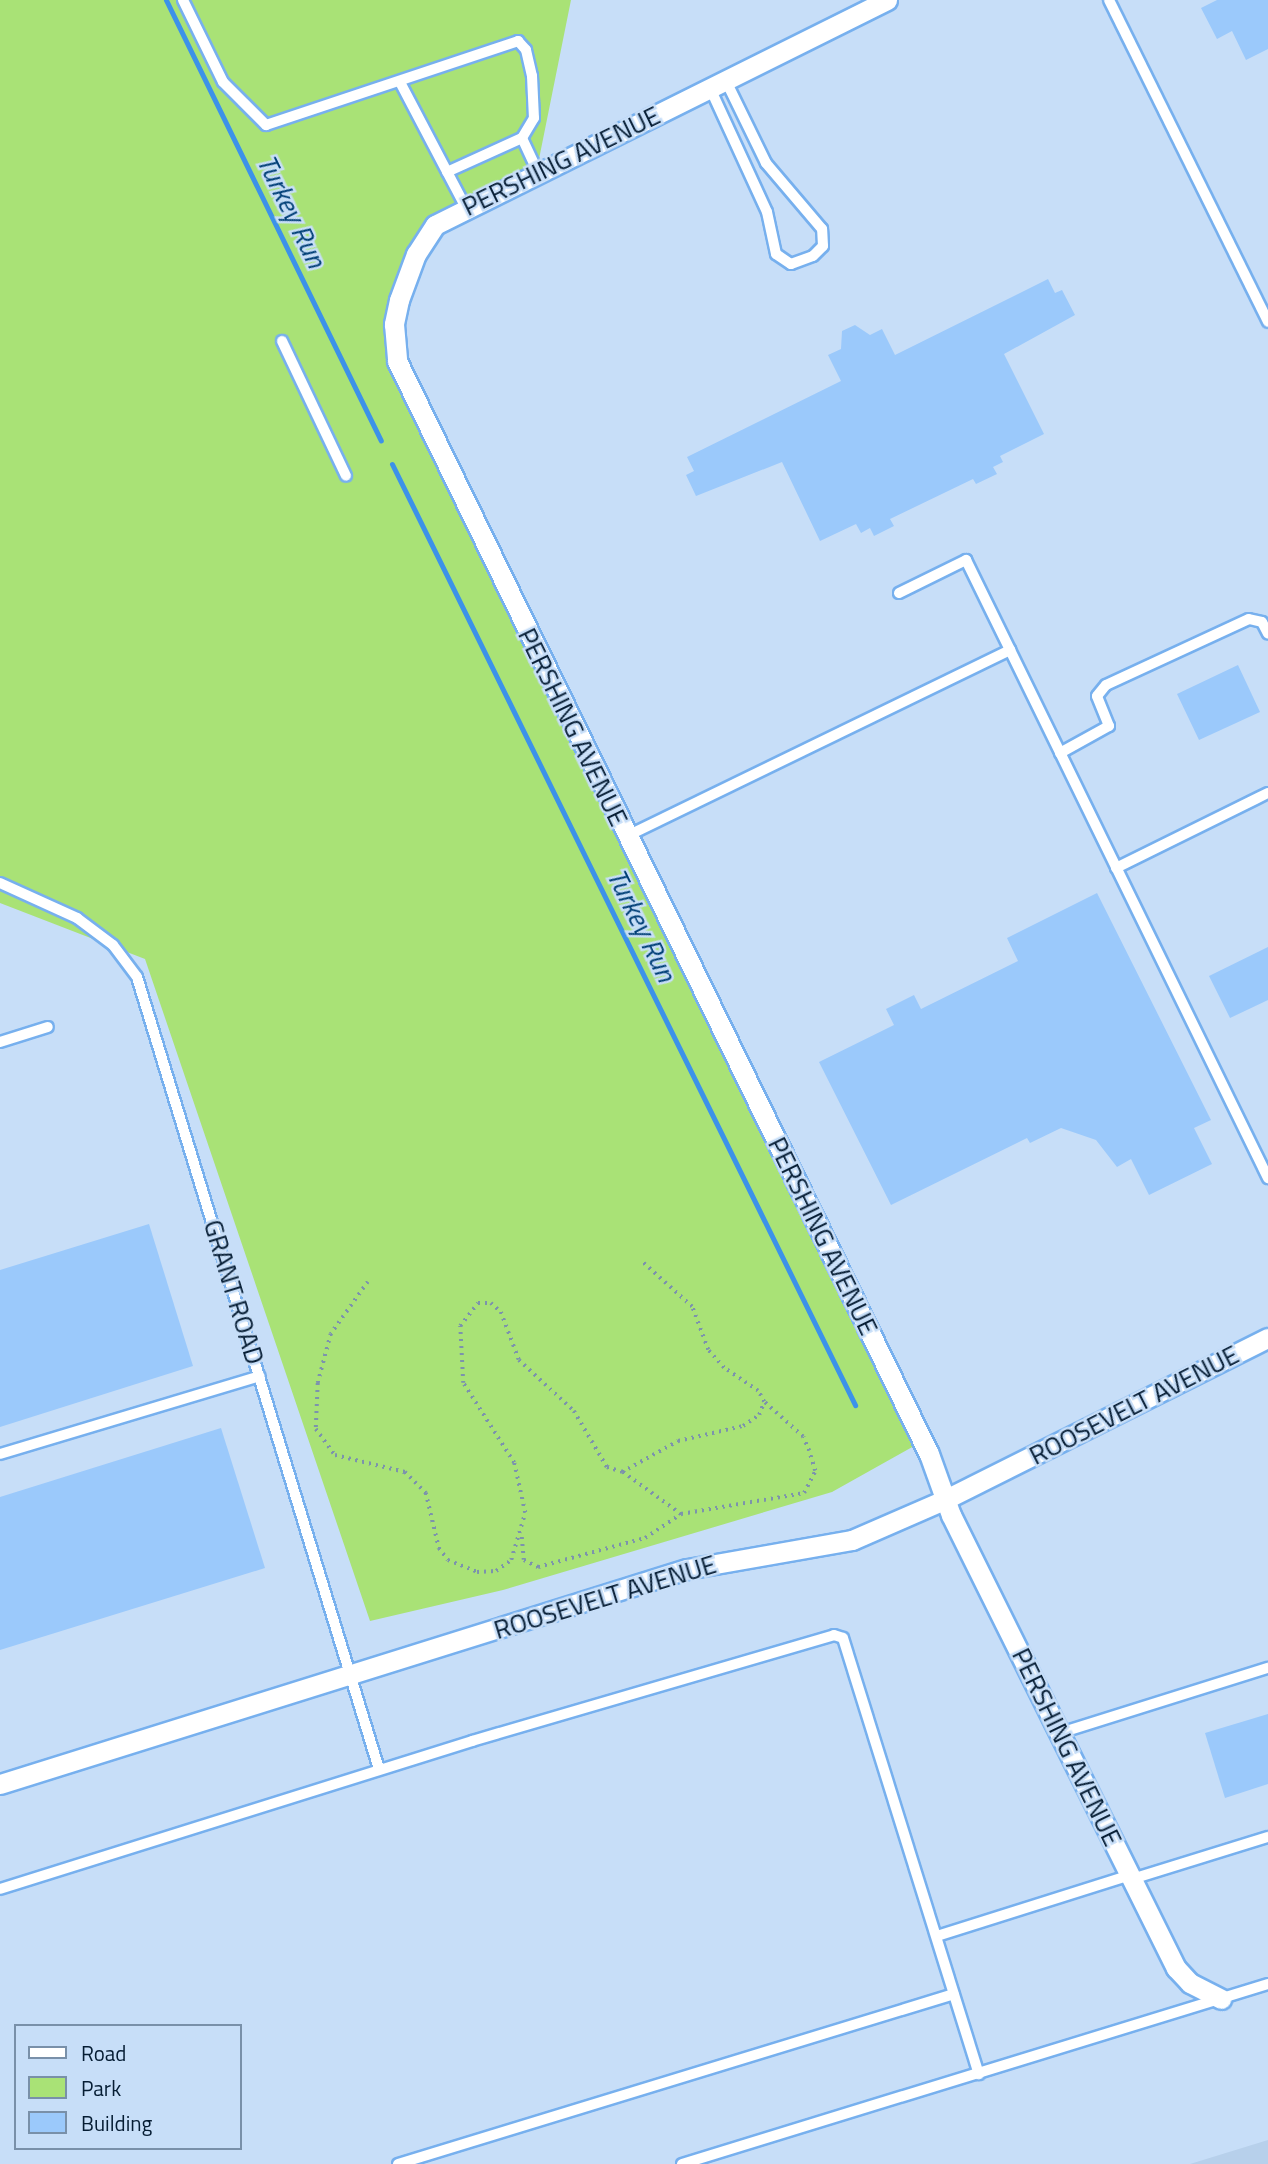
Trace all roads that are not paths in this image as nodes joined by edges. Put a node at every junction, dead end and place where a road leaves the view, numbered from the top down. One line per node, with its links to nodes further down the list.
1 (183, 0): 4 (lane)
2 (887, 0): 5 (street, PERSHING AVENUE)
3 (1109, 0): 10 (lane)
4 (401, 84): 6 (lane); 7 (lane)
5 (718, 85): 5 (lane); 8 (street, PERSHING AVENUE)
6 (522, 138): 7 (lane); 8 (lane)
7 (447, 172): 9 (lane)
8 (538, 173): 9 (street, PERSHING AVENUE)
9 (466, 208): 18 (street, PERSHING AVENUE)
10 (1268, 322)
11 (282, 341): 12 (lane)
12 (346, 476)
13 (899, 593): 15 (lane)
14 (1268, 634): 16 (lane)
15 (1010, 650): 16 (lane); 18 (lane)
16 (1060, 753): 19 (lane)
17 (1268, 793): 19 (lane)
18 (626, 836): 27 (street, PERSHING AVENUE)
19 (1116, 868): 23 (lane)
20 (0, 883): 25 (lane, GRANT ROAD)
21 (48, 1027): 22 (lane)
22 (0, 1042)
23 (1268, 1178)
24 (1268, 1338): 27 (street, ROOSEVELT AVENUE)
25 (260, 1376): 26 (lane); 29 (lane, GRANT ROAD)
26 (0, 1454)
27 (944, 1500): 29 (street, ROOSEVELT AVENUE); 30 (street, PERSHING AVENUE)
28 (1268, 1668): 30 (lane)
29 (350, 1677): 31 (lane, GRANT ROAD); 32 (street, ROOSEVELT AVENUE)
30 (1060, 1733): 34 (street, PERSHING AVENUE)
31 (379, 1769): 35 (lane); 36 (lane)
32 (0, 1784)
33 (1268, 1837): 34 (lane)
34 (1131, 1877): 36 (lane); 39 (street, PERSHING AVENUE)
35 (0, 1889)
36 (937, 1936): 38 (lane)
37 (1268, 1984): 39 (lane)
38 (954, 1994): 40 (lane); 41 (lane)
39 (1221, 1998): 40 (lane)
40 (979, 2074): 42 (lane)
41 (398, 2164)
42 (682, 2164)

